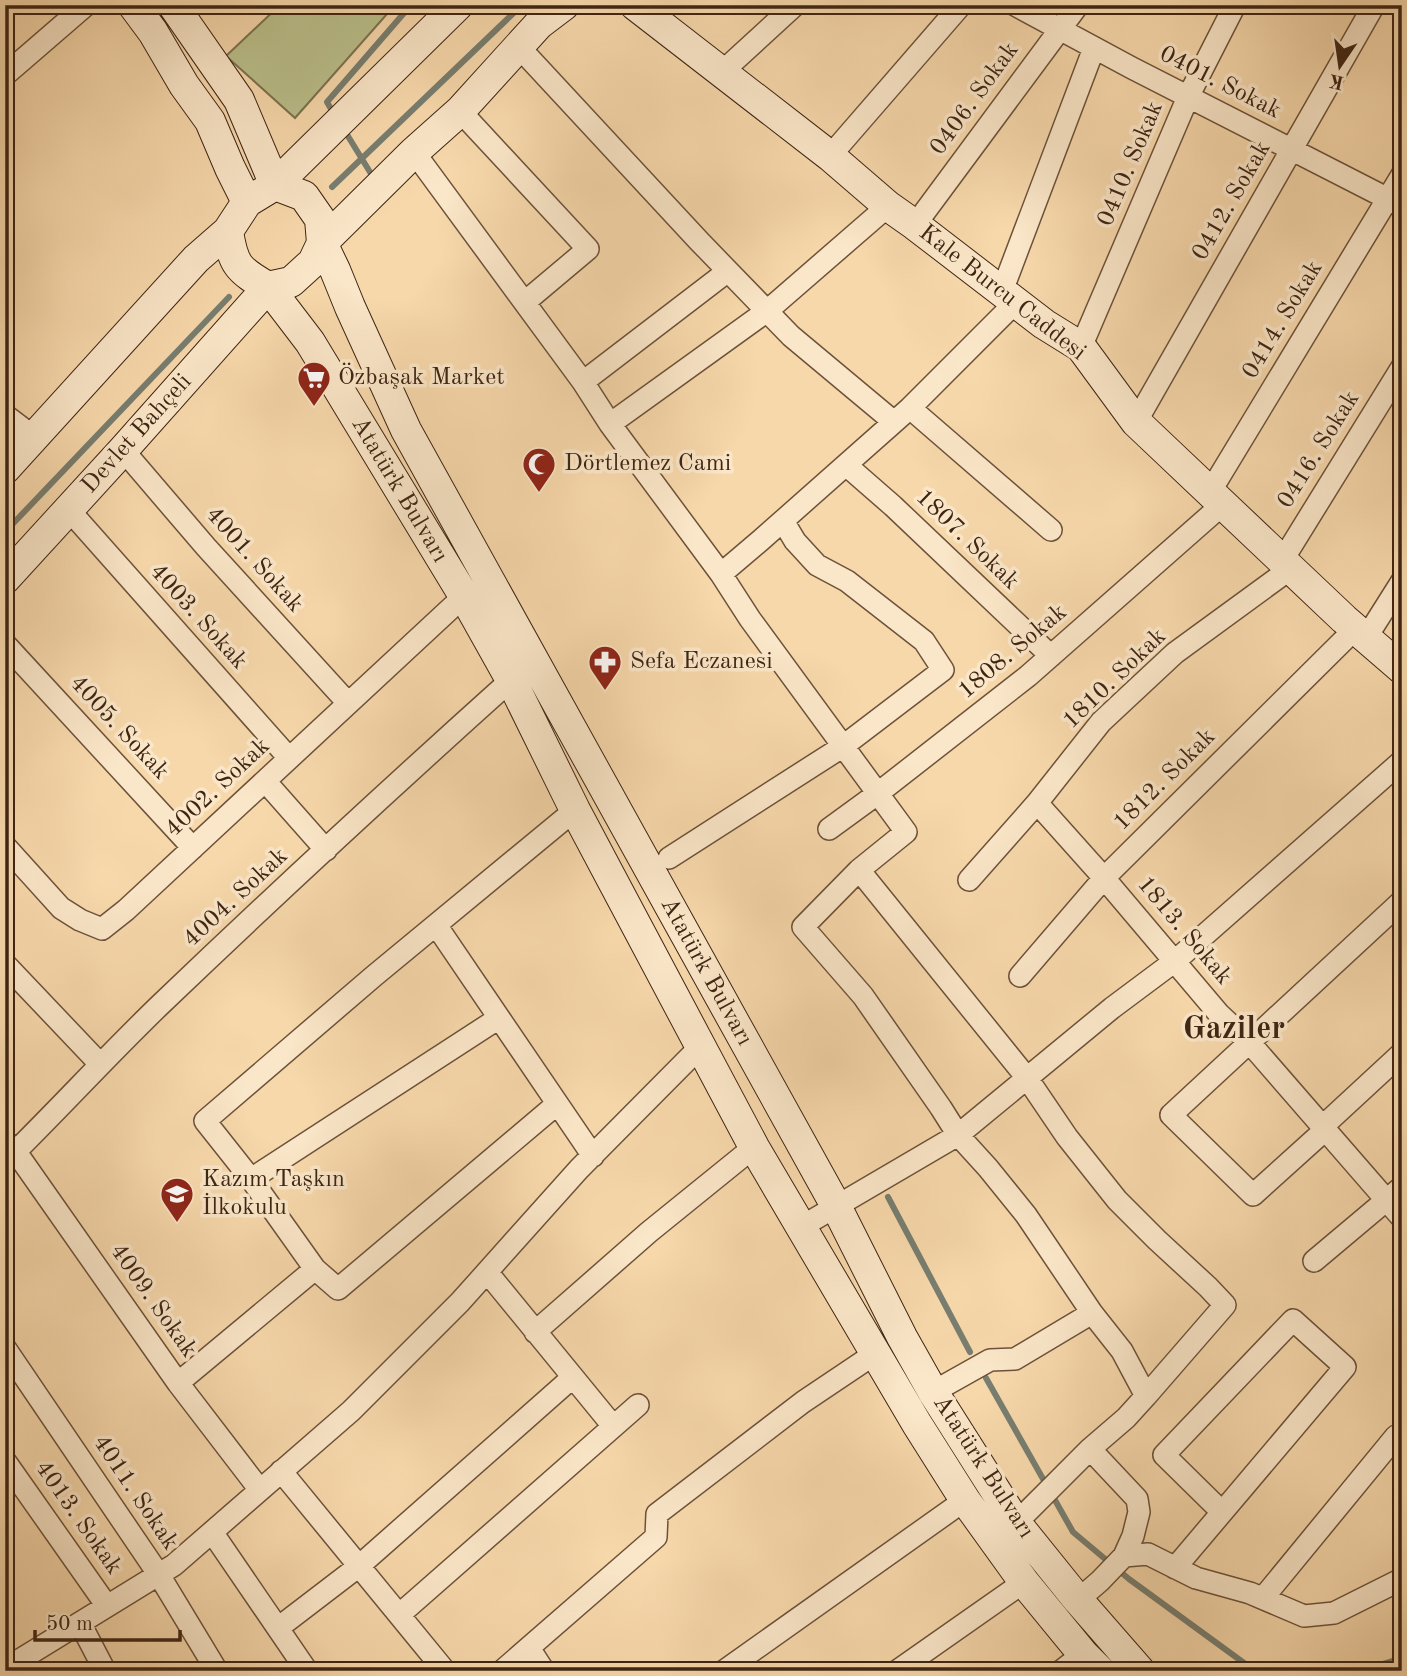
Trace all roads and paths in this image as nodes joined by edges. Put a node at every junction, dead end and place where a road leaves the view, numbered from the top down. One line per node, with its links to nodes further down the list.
1 (86, 5): 17 (street)
2 (133, 5): 25 (main road)
3 (173, 5): 24 (main road)
4 (458, 5): 24 (main road)
5 (564, 5): 14 (main road)
6 (635, 5): 16 (main road, Kale Burcu Caddesi)
7 (795, 5): 16 (street)
8 (961, 5): 22 (street)
9 (1015, 5): 13 (street, 0401. Sokak)
10 (1078, 5): 13 (street, 0406. Sokak)
11 (1235, 5): 18 (street, 0410. Sokak)
12 (1374, 5): 20 (street, 0412. Sokak)
13 (1059, 29): 15 (street, 0401. Sokak); 28 (street, 0406. Sokak)
14 (518, 46): 19 (main road); 31 (street)
15 (1094, 48): 18 (street, 0401. Sokak); 33 (street)
16 (723, 71): 22 (main road, Kale Burcu Caddesi)
17 (5, 75)
18 (1188, 97): 20 (street, 0401. Sokak); 36 (street, 0410. Sokak)
19 (460, 111): 21 (main road); 34 (street)
20 (1292, 150): 26 (street, 0401. Sokak); 42 (street, 0412. Sokak)
21 (414, 152): 30 (main road); 34 (street)
22 (830, 156): 27 (main road, Kale Burcu Caddesi)
23 (1402, 175): 26 (street, 0414. Sokak)
24 (275, 186): 25 (main road); 30 (main road)
25 (247, 202): 29 (main road)
26 (1394, 202): 48 (street, 0414. Sokak)
27 (888, 206): 28 (main road, Kale Burcu Caddesi); 35 (street)
28 (915, 225): 33 (main road, Kale Burcu Caddesi)
29 (228, 231): 32 (main road); 44 (main road)
30 (322, 243): 32 (main road); 97 (main road, Atatürk Bulvarı)
31 (728, 271): 35 (street); 38 (street)
32 (268, 287): 45 (main road, Devlet Bahçeli); 56 (main road, Atatürk Bulvarı)
33 (1009, 296): 36 (main road, Kale Burcu Caddesi); 39 (street)
34 (525, 302): 38 (street)
35 (767, 311): 41 (street); 43 (street)
36 (1081, 347): 42 (main road, Kale Burcu Caddesi)
37 (1402, 367): 52 (street, 0416. Sokak)
38 (583, 382): 43 (street)
39 (910, 408): 41 (street); 51 (street)
40 (5, 415): 44 (street)
41 (894, 422): 46 (street)
42 (1136, 422): 48 (main road, Kale Burcu Caddesi)
43 (610, 424): 53 (street)
44 (34, 437): 47 (main road)
45 (123, 450): 49 (main road, Devlet Bahçeli); 62 (street, 4001. Sokak)
46 (846, 465): 50 (street); 59 (street, 1807. Sokak)
47 (5, 469)
48 (1216, 498): 52 (main road, Kale Burcu Caddesi); 59 (street, 1808. Sokak)
49 (69, 510): 54 (main road, Devlet Bahçeli); 64 (street, 4003. Sokak)
50 (783, 521): 53 (street); 63 (street)
51 (1051, 530)
52 (1286, 565): 57 (main road, Kale Burcu Caddesi); 68 (street, 1810. Sokak)
53 (721, 574): 63 (street)
54 (5, 579)
55 (1402, 581): 57 (street, 1812. Sokak)
56 (464, 596): 61 (main road, Atatürk Bulvarı); 62 (street, 4002. Sokak)
57 (1360, 634): 60 (main road, Kale Burcu Caddesi); 76 (street, 1812. Sokak)
58 (5, 644): 72 (street, 4005. Sokak)
59 (1051, 656): 67 (street, 1808. Sokak)
60 (1402, 669)
61 (511, 680): 69 (main road, Atatürk Bulvarı); 73 (street, 4004. Sokak)
62 (348, 703): 64 (street, 4002. Sokak)
63 (842, 747): 67 (street); 74 (street)
64 (289, 758): 66 (street, 4002. Sokak)
65 (1402, 761): 80 (street)
66 (265, 781): 72 (street, 4002. Sokak); 73 (street)
67 (877, 794): 70 (street, 1808. Sokak); 75 (street)
68 (1037, 803): 76 (street, 1813. Sokak); 77 (street, 1810. Sokak)
69 (575, 810): 79 (street); 85 (main road, Atatürk Bulvarı)
70 (829, 829)
71 (5, 846): 72 (street, 4002. Sokak)
72 (193, 848)
73 (326, 850): 87 (street, 4004. Sokak)
74 (668, 858)
75 (859, 870): 88 (street); 91 (street)
76 (1104, 878): 80 (street, 1813. Sokak); 82 (street, 1812. Sokak)
77 (969, 880)
78 (1402, 901): 84 (street)
79 (436, 925): 83 (street); 95 (street)
80 (1175, 961): 84 (street, 1813. Sokak); 88 (street)
81 (5, 964): 87 (street)
82 (1020, 976)
83 (499, 1018): 89 (street); 95 (street)
84 (1249, 1042): 90 (street, 1813. Sokak); 90 (street)
85 (701, 1046): 92 (main road, Atatürk Bulvarı); 94 (street)
86 (1402, 1053): 90 (street)
87 (100, 1064): 93 (street, 4004. Sokak)
88 (1027, 1078): 91 (street); 110 (street)
89 (557, 1104): 94 (street); 101 (street)
90 (1324, 1128): 96 (street, 1813. Sokak)
91 (958, 1135): 97 (street); 103 (street)
92 (754, 1147): 99 (main road, Atatürk Bulvarı); 104 (street)
93 (9, 1151): 108 (street, 4009. Sokak)
94 (593, 1156): 102 (street)
95 (251, 1179): 101 (street)
96 (1394, 1194): 98 (street, 1813. Sokak); 100 (street)
97 (836, 1206): 99 (street); 109 (main road, Atatürk Bulvarı)
98 (1402, 1218)
99 (801, 1227): 106 (main road, Atatürk Bulvarı)
100 (1314, 1261)
101 (315, 1269): 108 (street)
102 (487, 1272): 104 (street); 116 (street)
103 (1092, 1313): 109 (street); 110 (street)
104 (536, 1332): 107 (street)
105 (5, 1348): 125 (street, 4011. Sokak)
106 (876, 1353): 118 (main road, Atatürk Bulvarı); 134 (street)
107 (573, 1377): 112 (street); 123 (street)
108 (178, 1383): 117 (street, 4009. Sokak)
109 (933, 1392): 120 (main road, Atatürk Bulvarı)
110 (1146, 1395): 114 (street)
111 (638, 1405): 112 (street)
112 (613, 1426): 131 (street)
113 (1402, 1440): 128 (street)
114 (1090, 1449): 120 (street); 122 (street)
115 (5, 1461): 130 (street, 4013. Sokak)
116 (281, 1471): 117 (street); 123 (street)
117 (260, 1490): 121 (street)
118 (965, 1500): 127 (main road, Atatürk Bulvarı); 144 (street)
119 (1223, 1512): 119 (street); 124 (street)
120 (1016, 1523): 129 (main road, Atatürk Bulvarı)
121 (212, 1532): 125 (street); 133 (street)
122 (1117, 1563): 124 (street); 129 (street)
123 (359, 1566): 131 (street); 133 (street)
124 (1175, 1568): 128 (street)
125 (159, 1575): 130 (street); 139 (street, 4011. Sokak)
126 (1402, 1578): 128 (street)
127 (1024, 1582): 136 (main road, Atatürk Bulvarı); 145 (street)
128 (1263, 1598)
129 (1078, 1600): 146 (main road, Atatürk Bulvarı)
130 (107, 1606): 132 (street)
131 (399, 1615): 141 (street)
132 (80, 1623): 135 (street); 138 (street)
133 (278, 1628): 140 (street)
134 (529, 1648): 142 (street); 143 (street)
135 (30, 1664): 137 (street)
136 (1082, 1665)
137 (5, 1669)
138 (105, 1671)
139 (217, 1671)
140 (307, 1671)
141 (444, 1671)
142 (502, 1671)
143 (544, 1671)
144 (724, 1671)
145 (897, 1671)
146 (1140, 1671)

